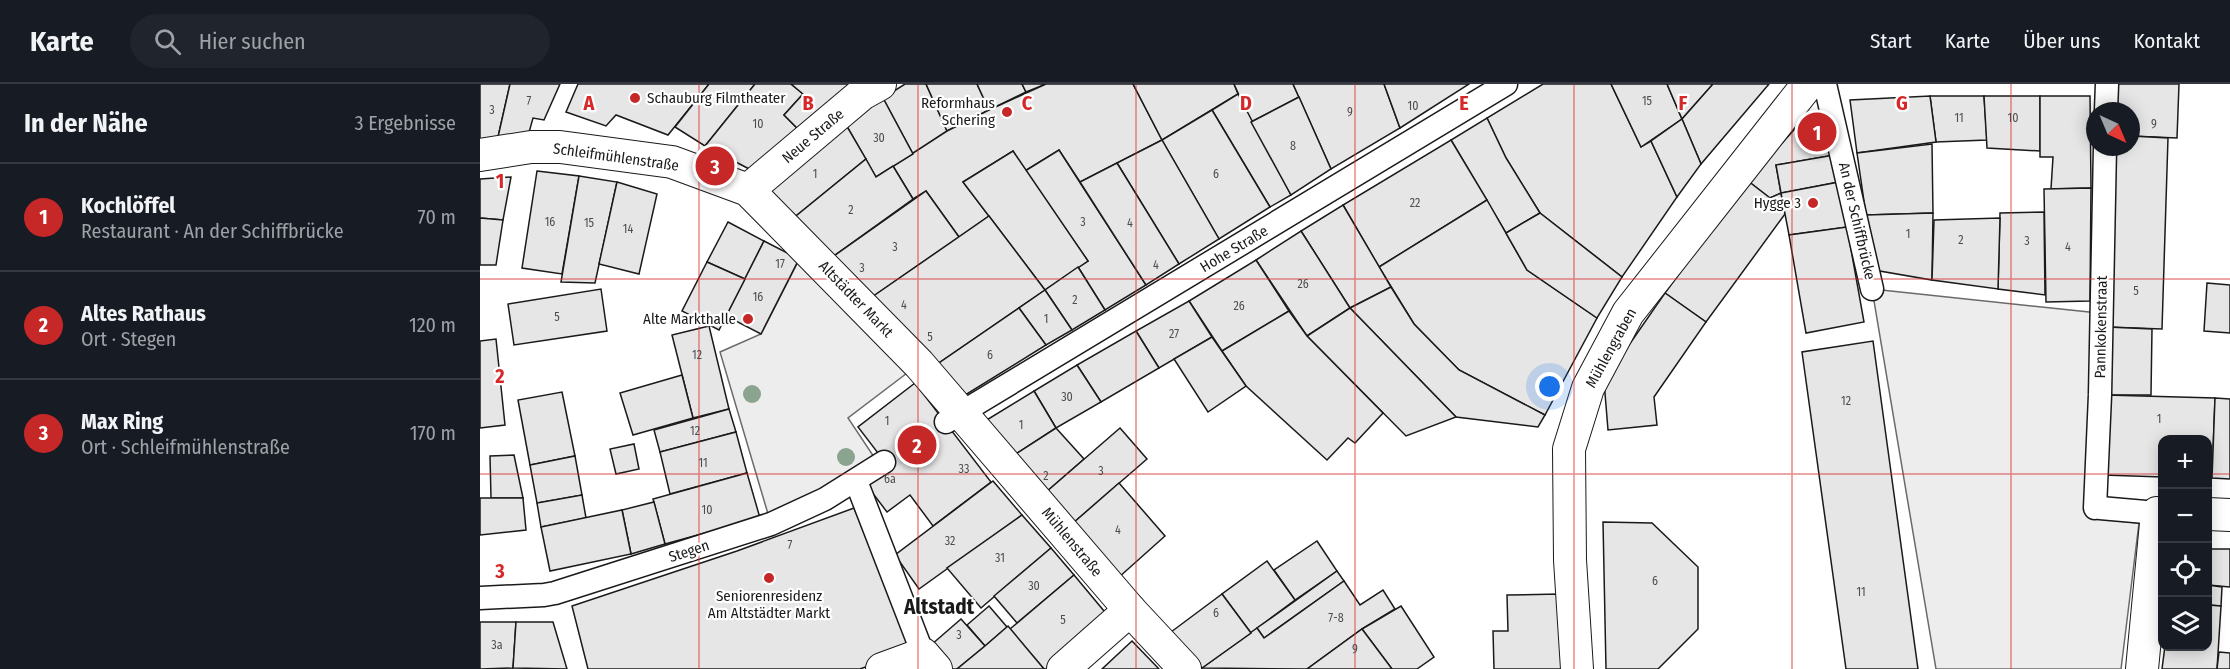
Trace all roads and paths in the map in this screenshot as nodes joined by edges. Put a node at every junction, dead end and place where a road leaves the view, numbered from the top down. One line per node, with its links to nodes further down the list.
1 (880, 84): 9 (street, Neue Straße)
2 (1506, 84): 11 (street, Hohe Straße)
3 (1809, 84): 24 (street, Mühlengraben)
4 (1825, 84): 10 (street, An der Schiffbrücke)
5 (2107, 84): 6 (street)
6 (2106, 102)
7 (480, 155): 9 (street, Schleifmühlenstraße)
8 (2105, 156): 14 (street, Pannkokenstraat)
9 (748, 190): 11 (street, Altstädter Markt)
10 (1872, 289)
11 (953, 417): 19 (street, Mühlenstraße)
12 (884, 462): 13 (street, Stegen)
13 (856, 481): 18 (street, Stegen); 20 (street)
14 (2158, 513)
15 (2212, 514): 16 (street)
16 (2230, 515)
17 (2158, 530): 25 (street)
18 (480, 598)
19 (1130, 610): 22 (street); 23 (street, Mühlenstraße)
20 (930, 661): 21 (street)
21 (882, 669)
22 (1063, 669)
23 (1185, 669)
24 (1577, 669)
25 (2142, 669)

